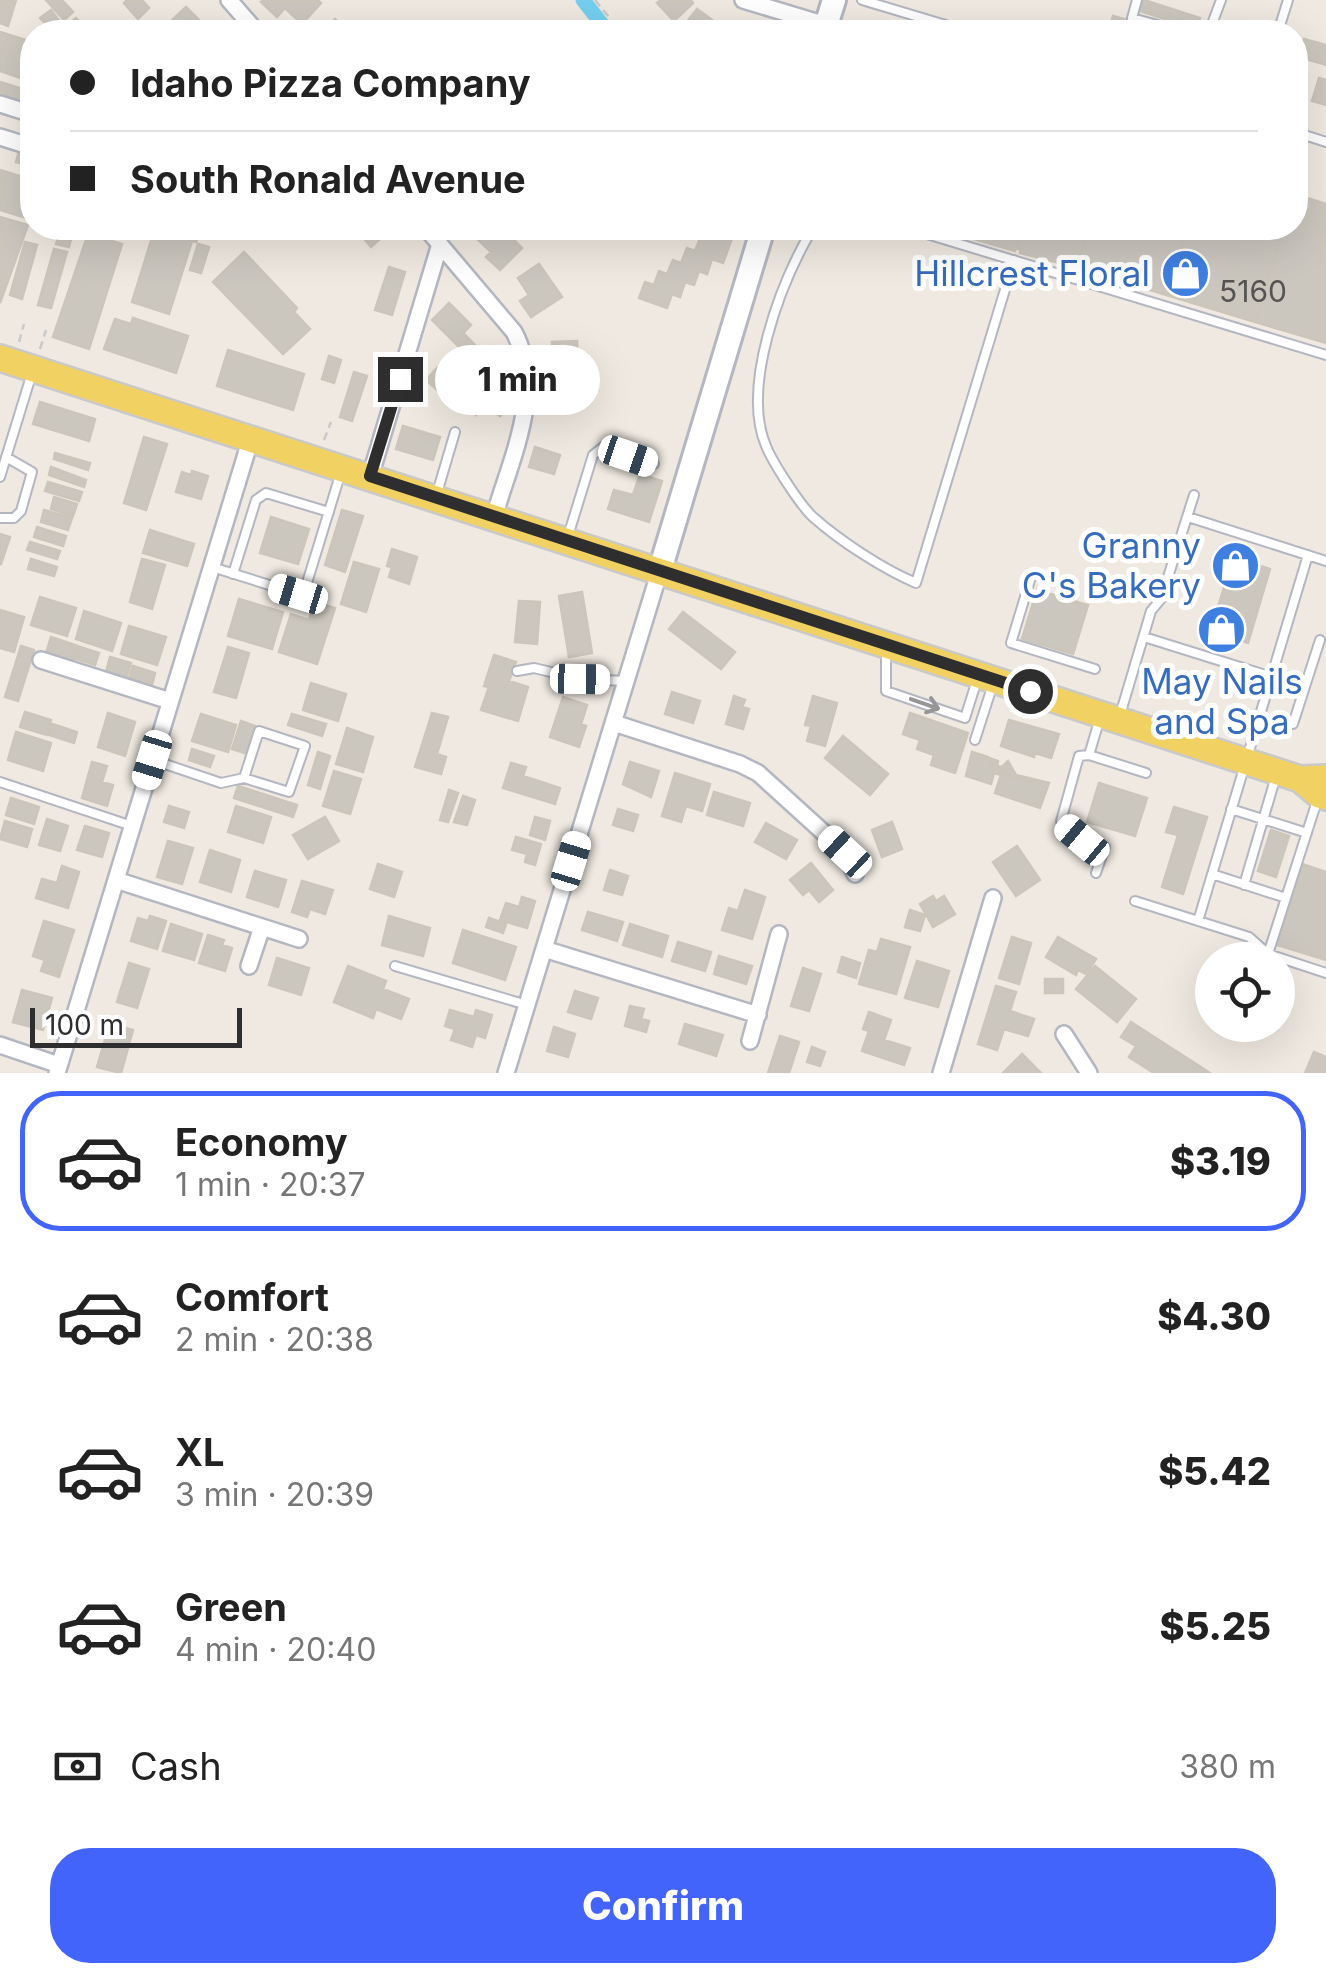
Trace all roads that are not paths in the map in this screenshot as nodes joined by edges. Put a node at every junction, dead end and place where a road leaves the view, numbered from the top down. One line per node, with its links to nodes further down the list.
1 (229, 0): 6 (street)
2 (743, 0): 7 (street)
3 (862, 0): 5 (lane)
4 (1137, 0): 9 (lane)
5 (922, 18): 8 (lane)
6 (246, 20)
7 (800, 20)
8 (929, 20)
9 (1139, 20)
10 (436, 240): 14 (street)
11 (760, 240): 36 (street)
12 (806, 240): 15 (lane)
13 (947, 240): 15 (lane)
14 (440, 244): 24 (street); 29 (street)
15 (1014, 260): 17 (lane)
16 (10, 350): 18 (main road)
17 (1326, 355)
18 (37, 359): 20 (main road); 21 (lane)
19 (455, 432): 27 (lane)
20 (251, 438): 23 (main road); 35 (street)
21 (6, 458): 25 (lane); 31 (lane)
22 (654, 464): 32 (lane)
23 (342, 468): 24 (main road); 28 (lane)
24 (370, 476): 27 (main road)
25 (0, 478)
26 (1194, 495): 30 (lane)
27 (436, 498): 29 (main road)
28 (329, 512): 37 (lane); 37 (lane)
29 (494, 517): 32 (main road)
30 (1188, 517): 33 (lane); 39 (lane)
31 (0, 518)
32 (567, 540): 36 (main road)
33 (1308, 555): 34 (lane); 45 (lane)
34 (1326, 560)
35 (212, 567): 37 (lane); 48 (street)
36 (660, 570): 41 (main road); 47 (street)
37 (234, 574)
38 (1032, 577): 43 (lane)
39 (1144, 637): 45 (lane); 49 (lane)
40 (1320, 640): 51 (lane)
41 (886, 644): 46 (main road); 46 (lane, one-way to 46)
42 (41, 660): 48 (street)
43 (1095, 669)
44 (517, 671): 47 (lane)
45 (1272, 676): 55 (lane)
46 (987, 677): 49 (main road); 52 (lane)
47 (626, 681): 50 (street)
48 (170, 701): 54 (street)
49 (1110, 717): 53 (lane); 55 (main road)
50 (614, 723): 65 (street); 78 (street)
51 (1293, 724)
52 (975, 740)
53 (1089, 754): 56 (lane); 64 (lane)
54 (152, 760): 57 (lane); 62 (street)
55 (1246, 761): 59 (main road); 60 (lane)
56 (1146, 774)
57 (244, 778): 57 (lane)
58 (0, 782): 62 (lane)
59 (1310, 784): 61 (lane); 63 (lane)
60 (1231, 809): 61 (lane); 66 (lane)
61 (1264, 819): 63 (lane); 68 (lane)
62 (132, 826): 67 (street)
63 (1307, 833): 70 (lane)
64 (1096, 872)
65 (856, 874)
66 (1212, 874): 68 (lane); 72 (lane)
67 (116, 880): 73 (street); 88 (street)
68 (1244, 885): 70 (lane)
69 (994, 898): 90 (street)
70 (1286, 898): 77 (lane)
71 (1135, 902): 72 (lane)
72 (1198, 921): 76 (lane)
73 (262, 927): 75 (street); 80 (street)
74 (779, 934): 84 (street)
75 (300, 939)
76 (1255, 942)
77 (1272, 942)
78 (544, 949): 83 (street); 84 (street)
79 (1295, 963): 82 (lane)
80 (249, 966)
81 (395, 966): 83 (lane)
82 (1326, 973)
83 (527, 1005): 89 (street)
84 (758, 1015): 86 (street)
85 (1064, 1034): 91 (street)
86 (750, 1041)
87 (0, 1045): 88 (street)
88 (58, 1069)
89 (506, 1073)
90 (941, 1073)
91 (1089, 1073)

